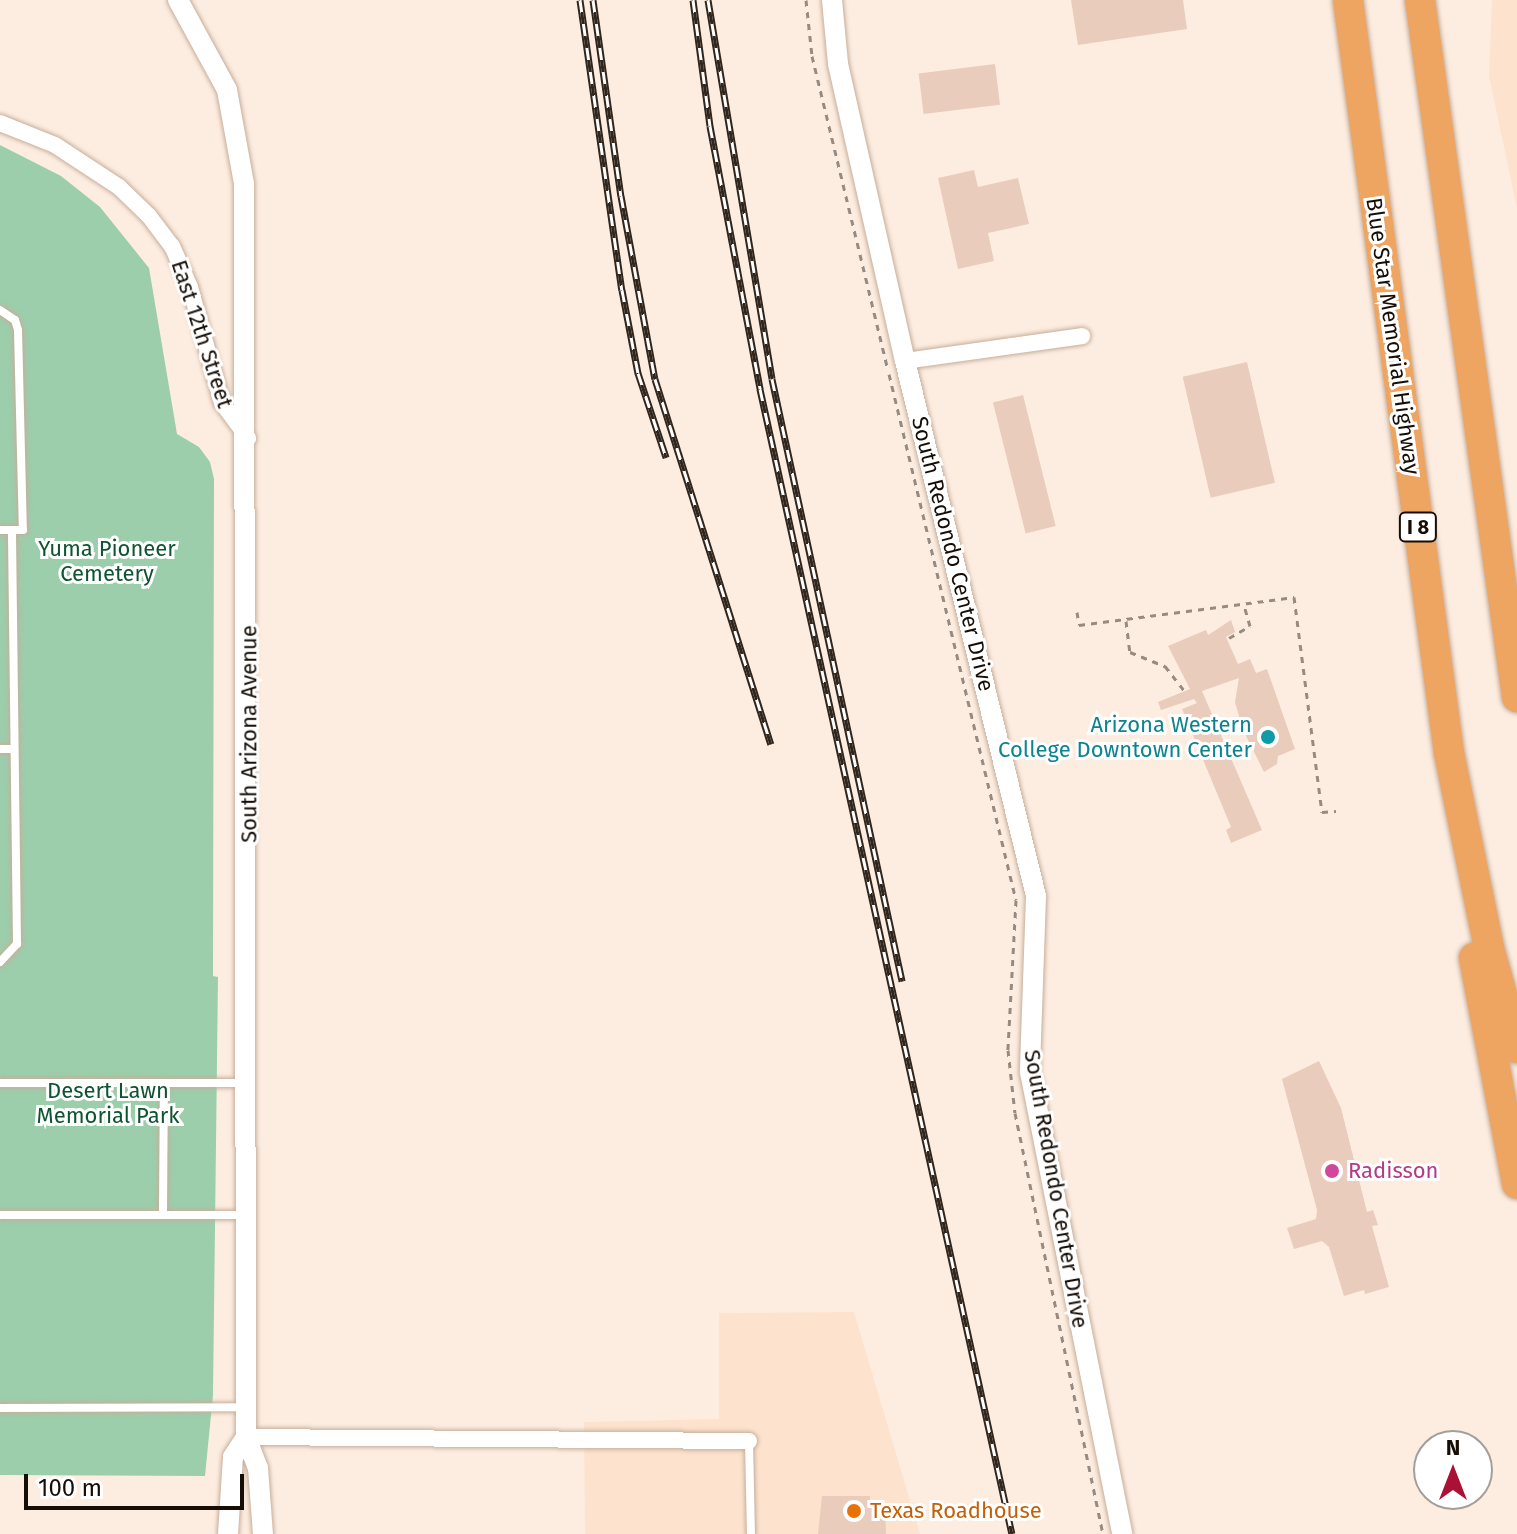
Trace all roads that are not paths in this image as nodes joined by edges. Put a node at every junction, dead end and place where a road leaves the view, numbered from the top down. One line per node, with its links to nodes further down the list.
1 (178, 0): 11 (street, South Arizona Avenue)
2 (832, 0): 10 (street, South Redondo Center Drive)
3 (1348, 0): 17 (highway, Blue Star Memorial Highway / I 8)
4 (1420, 0): 6 (highway)
5 (1431, 0): 6 (highway)
6 (1426, 48): 14 (highway)
7 (0, 123): 11 (street, East 12th Street)
8 (0, 310): 13 (lane)
9 (1082, 336): 10 (street)
10 (905, 361): 34 (street, South Redondo Center Drive)
11 (248, 438): 22 (street, South Arizona Avenue)
12 (0, 530): 13 (lane)
13 (12, 530): 16 (lane)
14 (1517, 697)
15 (0, 749): 16 (lane)
16 (14, 749): 18 (lane)
17 (1449, 753): 19 (highway, Blue Star Memorial Highway / I 8); 23 (highway)
18 (0, 962)
19 (1517, 1048)
20 (0, 1083): 21 (lane)
21 (164, 1083): 22 (lane); 24 (lane)
22 (249, 1083): 26 (street, South Arizona Avenue)
23 (1517, 1184)
24 (163, 1214): 25 (lane); 26 (lane)
25 (0, 1215)
26 (247, 1215): 27 (street, South Arizona Avenue)
27 (246, 1407): 28 (lane); 29 (street, South Arizona Avenue)
28 (0, 1408)
29 (246, 1437): 30 (street); 31 (street, South Arizona Avenue); 32 (street, South Arizona Avenue)
30 (749, 1441): 33 (lane)
31 (228, 1534)
32 (263, 1534)
33 (751, 1534)
34 (1122, 1534)

